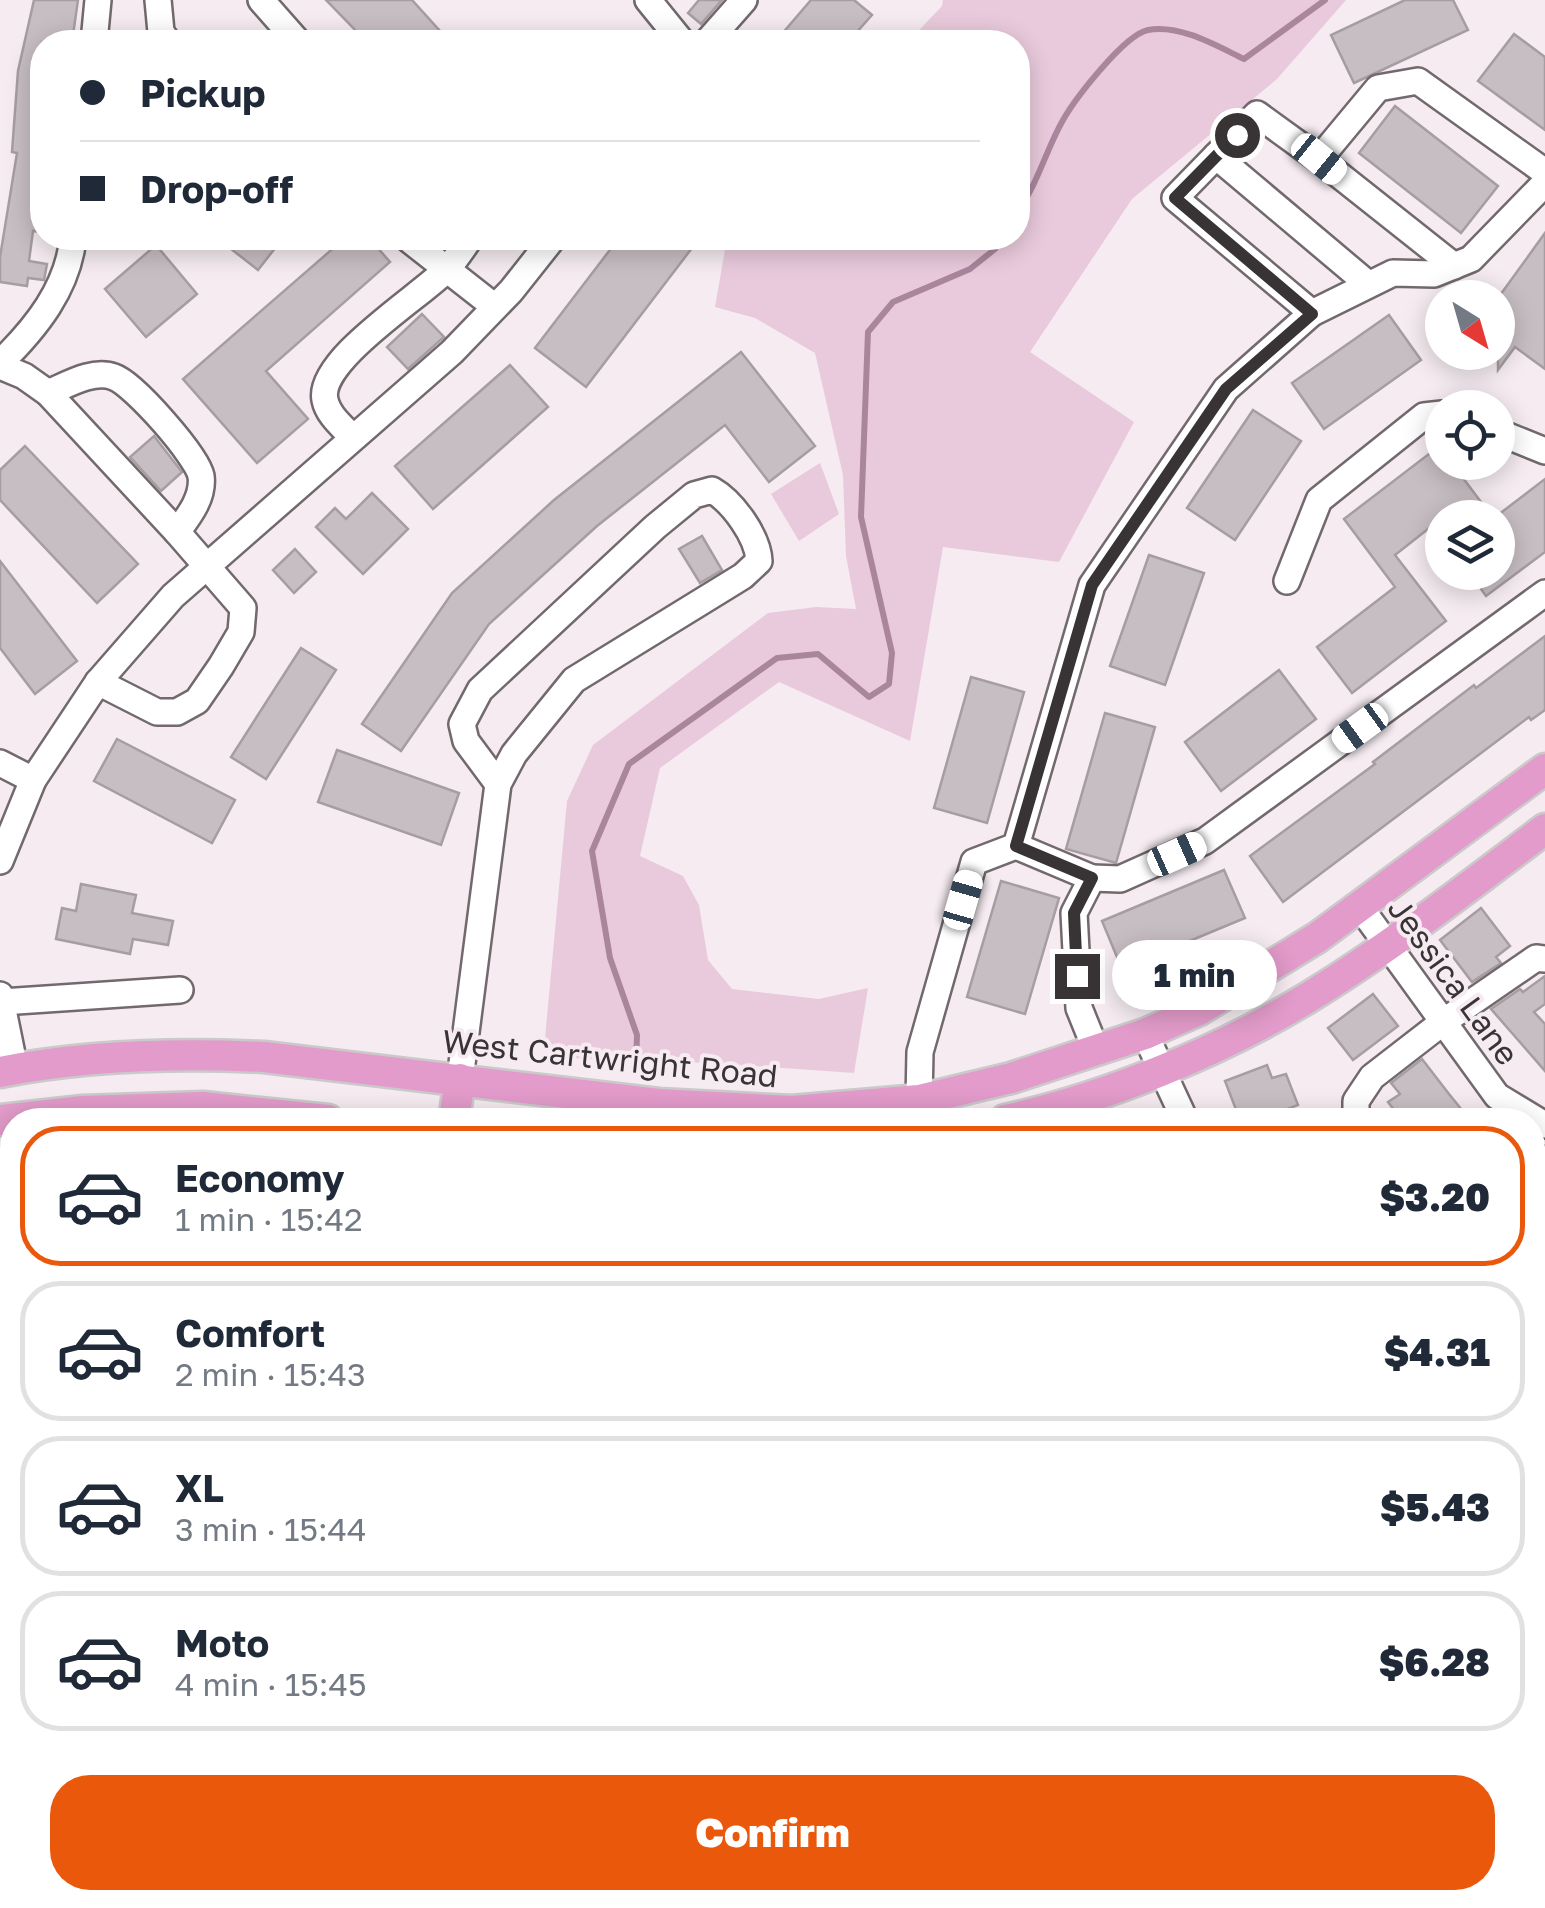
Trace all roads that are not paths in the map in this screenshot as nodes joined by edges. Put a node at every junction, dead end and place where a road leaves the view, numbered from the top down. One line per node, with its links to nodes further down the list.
1 (98, 0): 6 (street)
2 (158, 0): 7 (street)
3 (260, 0): 8 (street)
4 (648, 0): 9 (street)
5 (744, 0): 10 (street)
6 (95, 30)
7 (161, 30)
8 (287, 30)
9 (672, 30)
10 (718, 30)
11 (1216, 156): 12 (street); 21 (street); 23 (street)
12 (1319, 159): 13 (street); 19 (street)
13 (1545, 172)
14 (1545, 183): 19 (street)
15 (72, 250): 24 (street)
16 (422, 250): 20 (street)
17 (461, 250): 20 (street)
18 (542, 250): 22 (street)
19 (1454, 266): 21 (street)
20 (447, 269): 22 (street); 27 (street)
21 (1368, 284): 23 (street)
22 (495, 307): 27 (street)
23 (1312, 314): 40 (street)
24 (0, 364): 25 (street)
25 (48, 392): 30 (street); 30 (street)
26 (1425, 416): 32 (street)
27 (352, 437): 31 (street)
28 (1515, 439): 29 (street)
29 (1545, 451)
30 (178, 532): 31 (street)
31 (205, 567): 34 (street); 34 (street)
32 (1286, 582)
33 (1545, 593): 42 (street)
34 (98, 682): 37 (street)
35 (0, 764): 37 (street)
36 (1545, 769): 43 (main road, West Cartwright Road)
37 (32, 780): 41 (street)
38 (498, 784): 38 (street); 53 (street)
39 (1545, 829): 44 (main road)
40 (1016, 846): 42 (street); 54 (street)
41 (0, 862)
42 (1092, 878): 50 (street)
43 (1360, 907): 44 (street, Jessica Lane); 49 (main road, West Cartwright Road)
44 (1388, 946): 48 (street, Jessica Lane); 51 (main road)
45 (1545, 958): 48 (street)
46 (180, 990): 47 (street)
47 (1, 999): 52 (street)
48 (1443, 1022): 63 (street); 64 (street, Jessica Lane)
49 (1145, 1034): 50 (main road, West Cartwright Road); 51 (street)
50 (1096, 1050): 54 (main road, West Cartwright Road)
51 (1162, 1070): 61 (main road); 62 (street)
52 (7, 1071): 53 (main road, West Cartwright Road); 55 (main road)
53 (460, 1079): 58 (main road); 59 (main road, West Cartwright Road)
54 (919, 1100): 60 (main road, West Cartwright Road)
55 (12, 1108)
56 (164, 1108): 57 (main road)
57 (214, 1108)
58 (456, 1108)
59 (703, 1108)
60 (856, 1108)
61 (1043, 1108)
62 (1179, 1108)
63 (1356, 1108)
64 (1517, 1108)

